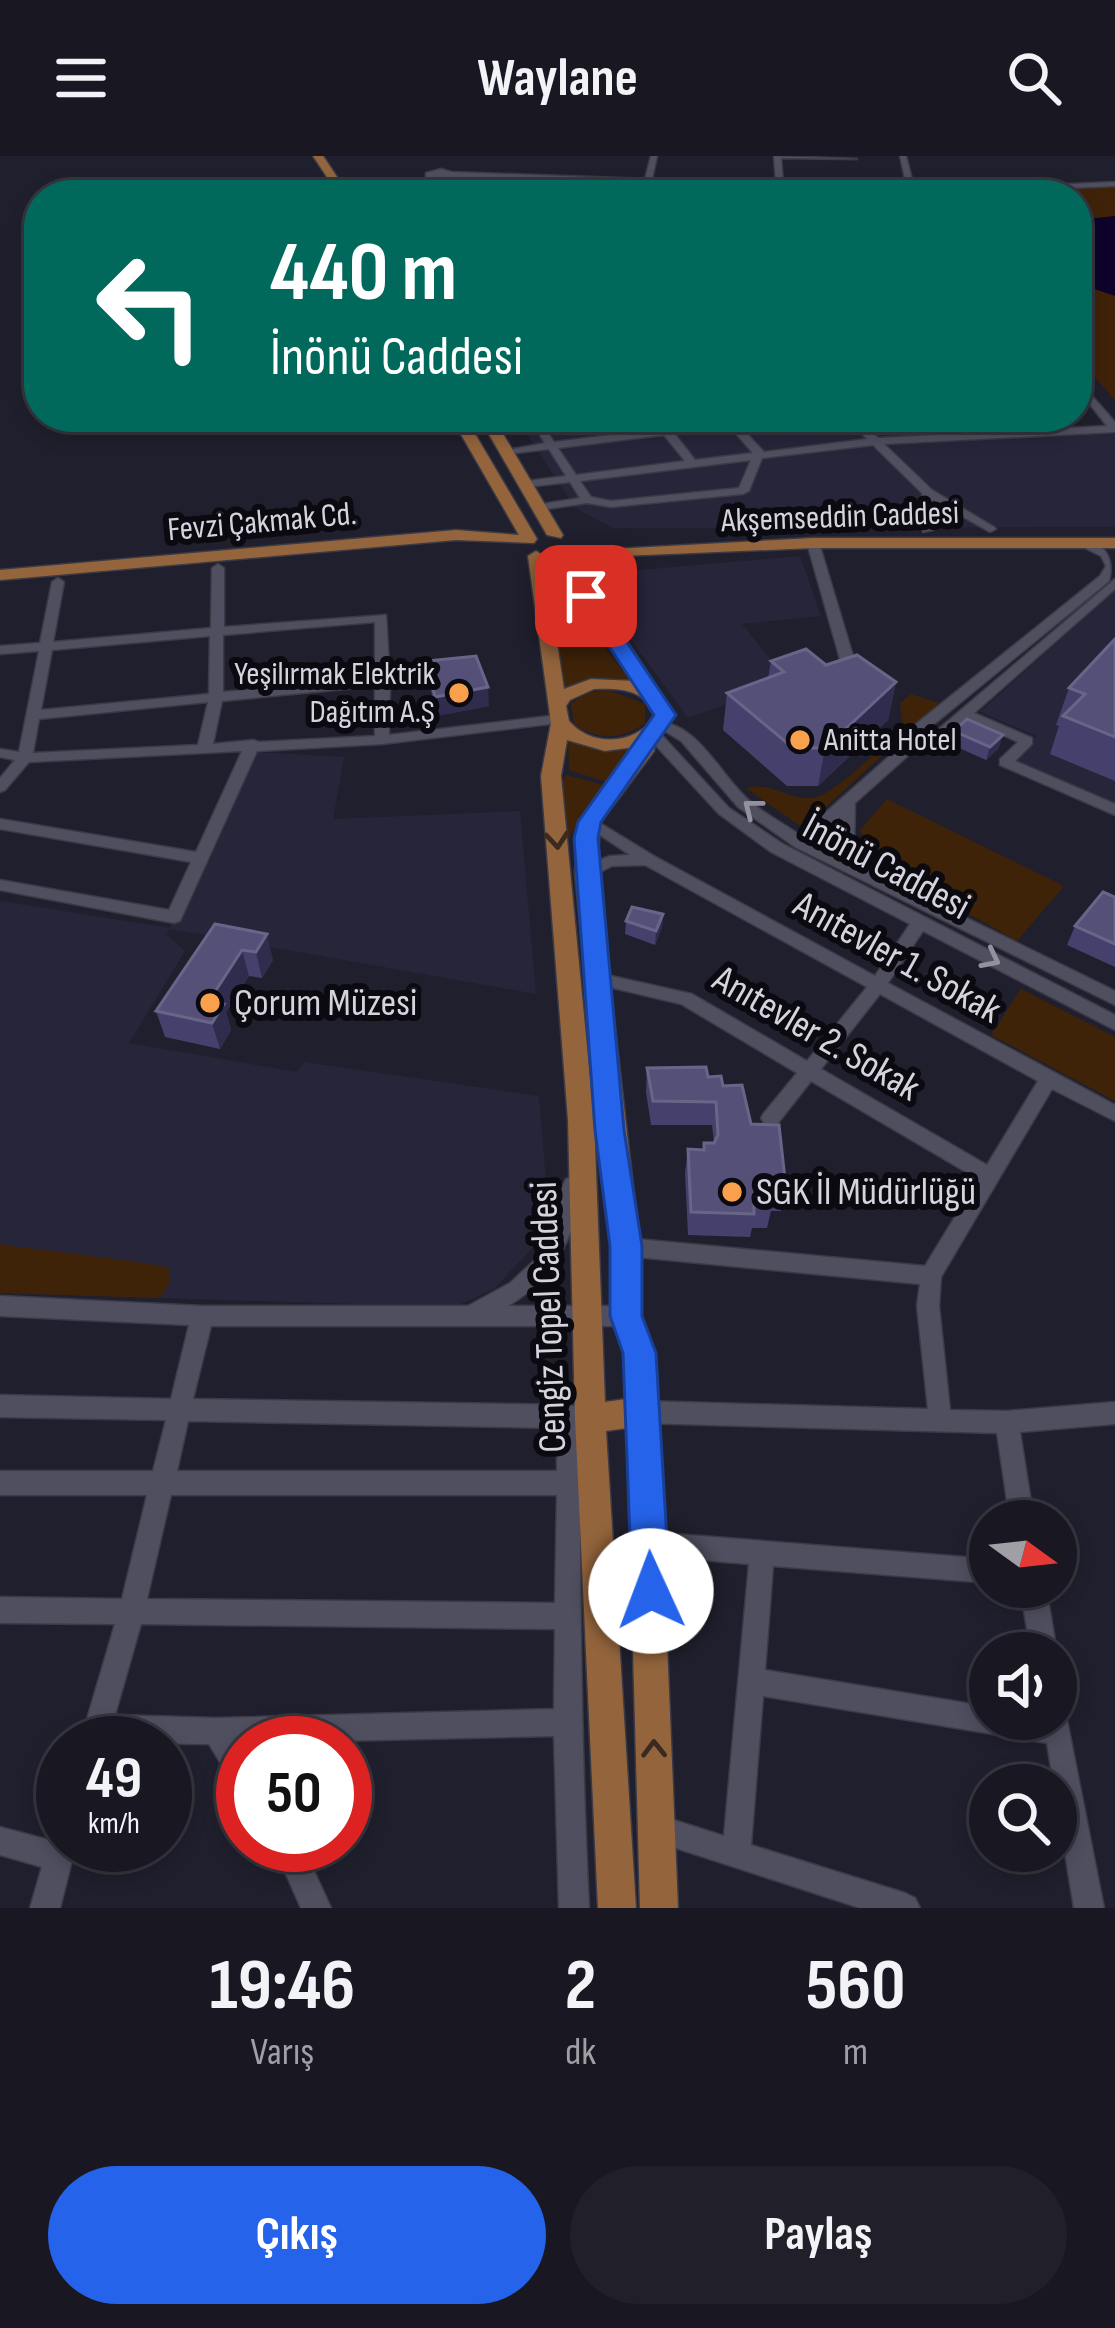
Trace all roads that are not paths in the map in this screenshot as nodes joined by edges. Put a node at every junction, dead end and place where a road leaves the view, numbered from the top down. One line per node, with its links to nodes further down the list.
1 (467, 156): 5 (street)
2 (535, 156): 9 (street)
3 (809, 157): 4 (street); 8 (street); 14 (street)
4 (854, 157): 8 (street)
5 (448, 174): 6 (street); 6 (street); 7 (street); 11 (street)
6 (430, 175): 10 (street)
7 (468, 175): 9 (street); 12 (street)
8 (810, 175): 15 (street)
9 (526, 177): 13 (street)
10 (427, 180)
11 (439, 180)
12 (472, 180)
13 (601, 180)
14 (779, 180)
15 (810, 180)
16 (1092, 401): 17 (street)
17 (1115, 429)
18 (467, 432): 36 (main road)
19 (495, 432): 29 (main road)
20 (541, 432): 28 (street)
21 (658, 432): 28 (street)
22 (668, 432): 31 (street)
23 (739, 432): 30 (street)
24 (866, 432): 27 (street)
25 (1028, 432): 26 (street)
26 (992, 434): 27 (street)
27 (875, 441): 30 (street); 34 (street)
28 (548, 445): 29 (street); 32 (street)
29 (507, 451): 33 (main road)
30 (759, 453): 31 (street); 35 (street)
31 (691, 462): 32 (street)
32 (568, 477): 33 (street); 35 (street)
33 (527, 484): 37 (main road)
34 (928, 492): 38 (street); 39 (street)
35 (587, 500): 37 (street)
36 (510, 506): 41 (main road); 45 (main road)
37 (540, 507): 46 (main road)
38 (990, 529): 39 (main road, Akşemseddin Caddesi); 40 (main road, Akşemseddin Caddesi)
39 (927, 530): 46 (main road, Akşemseddin Caddesi)
40 (1115, 530)
41 (456, 536): 45 (main road, Fevzi Çakmak Cd.); 49 (main road, Fevzi Çakmak Cd.)
42 (1085, 543): 43 (main road, Akşemseddin Caddesi); 44 (main road, Akşemseddin Caddesi); 66 (street)
43 (813, 544): 47 (main road, Akşemseddin Caddesi); 57 (street)
44 (1115, 544)
45 (529, 546): 46 (main road); 48 (main road, Fevzi Çakmak Cd.); 63 (main road)
46 (563, 546): 47 (main road, Akşemseddin Caddesi); 53 (main road)
47 (647, 554): 53 (main road)
48 (218, 568): 50 (main road, Fevzi Çakmak Cd.); 54 (street)
49 (0, 575)
50 (58, 582): 52 (main road, Fevzi Çakmak Cd.); 55 (street)
51 (1115, 583): 61 (street)
52 (0, 587)
53 (586, 596): 59 (main road)
54 (216, 632): 55 (street); 58 (street); 60 (street)
55 (43, 646): 56 (street); 62 (street)
56 (0, 650)
57 (849, 666)
58 (383, 681): 60 (street); 65 (street)
59 (654, 695): 63 (main road); 64 (main road)
60 (216, 698): 62 (street); 68 (street)
61 (966, 713): 66 (street); 73 (street)
62 (34, 715): 70 (street)
63 (558, 716): 64 (main road); 65 (street); 91 (main road, Cengiz Topel Caddesi, one-way to 91)
64 (654, 732): 74 (main road); 76 (street, İnönü Caddesi, one-way to 64); 82 (street, İnönü Caddesi)
65 (382, 740): 67 (street)
66 (917, 740): 72 (street)
67 (253, 744): 68 (street); 77 (street)
68 (206, 748): 70 (street)
69 (0, 753): 70 (street)
70 (25, 758): 71 (street)
71 (0, 788)
72 (848, 800): 76 (street); 80 (street)
73 (1115, 810)
74 (590, 822): 78 (street, Anıtevler 1. Sokak); 79 (main road, Cengiz Topel Caddesi)
75 (0, 824): 77 (street)
76 (801, 843): 80 (street, İnönü Caddesi)
77 (200, 858): 81 (street)
78 (648, 860): 79 (street); 84 (street, Anıtevler 1. Sokak)
79 (586, 872): 83 (main road, Cengiz Topel Caddesi)
80 (865, 876): 85 (street, İnönü Caddesi)
81 (0, 885)
82 (920, 922): 84 (street); 86 (street, İnönü Caddesi, one-way to 86)
83 (598, 979): 87 (street, Anıtevler 2. Sokak); 93 (main road, Cengiz Topel Caddesi)
84 (878, 985): 87 (street); 88 (street, Anıtevler 1. Sokak)
85 (1115, 999)
86 (1115, 1023)
87 (811, 1068): 90 (street); 92 (street, Anıtevler 2. Sokak)
88 (1048, 1080): 89 (street, Anıtevler 1. Sokak); 92 (street)
89 (1115, 1114)
90 (771, 1118)
91 (581, 1120): 96 (main road, Cengiz Topel Caddesi); 97 (street)
92 (989, 1176): 94 (street)
93 (626, 1246): 94 (street); 99 (main road, Cengiz Topel Caddesi)
94 (931, 1276): 104 (street)
95 (0, 1306): 98 (street)
96 (590, 1314): 97 (street); 99 (street); 103 (main road, Cengiz Topel Caddesi)
97 (464, 1315): 98 (street)
98 (202, 1316): 102 (street)
99 (626, 1316): 101 (main road, Cengiz Topel Caddesi)
100 (0, 1406): 102 (street)
101 (642, 1412): 103 (main road); 104 (street); 111 (main road, Cengiz Topel Caddesi)
102 (177, 1413): 103 (street); 107 (street)
103 (580, 1417): 109 (street); 135 (main road, Cengiz Topel Caddesi)
104 (940, 1419): 106 (street)
105 (1109, 1420): 106 (street)
106 (1007, 1422): 110 (street)
107 (161, 1481): 108 (street); 109 (street); 115 (street)
108 (0, 1483)
109 (572, 1483): 116 (street)
110 (1019, 1500)
111 (650, 1544): 112 (street); 125 (main road, Cengiz Topel Caddesi, one-way to 111)
112 (762, 1556): 113 (street); 117 (street)
113 (969, 1570)
114 (0, 1610): 115 (street)
115 (131, 1613): 116 (street); 119 (street)
116 (570, 1616): 120 (street)
117 (752, 1681): 118 (street); 128 (street)
118 (969, 1712)
119 (102, 1716)
120 (567, 1722): 121 (street); 134 (street)
121 (372, 1727)
122 (216, 1731): 123 (street)
123 (192, 1732)
124 (1060, 1740): 137 (street)
125 (655, 1828): 128 (street); 136 (main road, Cengiz Topel Caddesi)
126 (0, 1841): 127 (street)
127 (36, 1846)
128 (736, 1855): 132 (street)
129 (57, 1872): 131 (street)
130 (299, 1872): 133 (street)
131 (52, 1905)
132 (889, 1905)
133 (316, 1908)
134 (574, 1908)
135 (617, 1908)
136 (659, 1908)
137 (1089, 1908)

